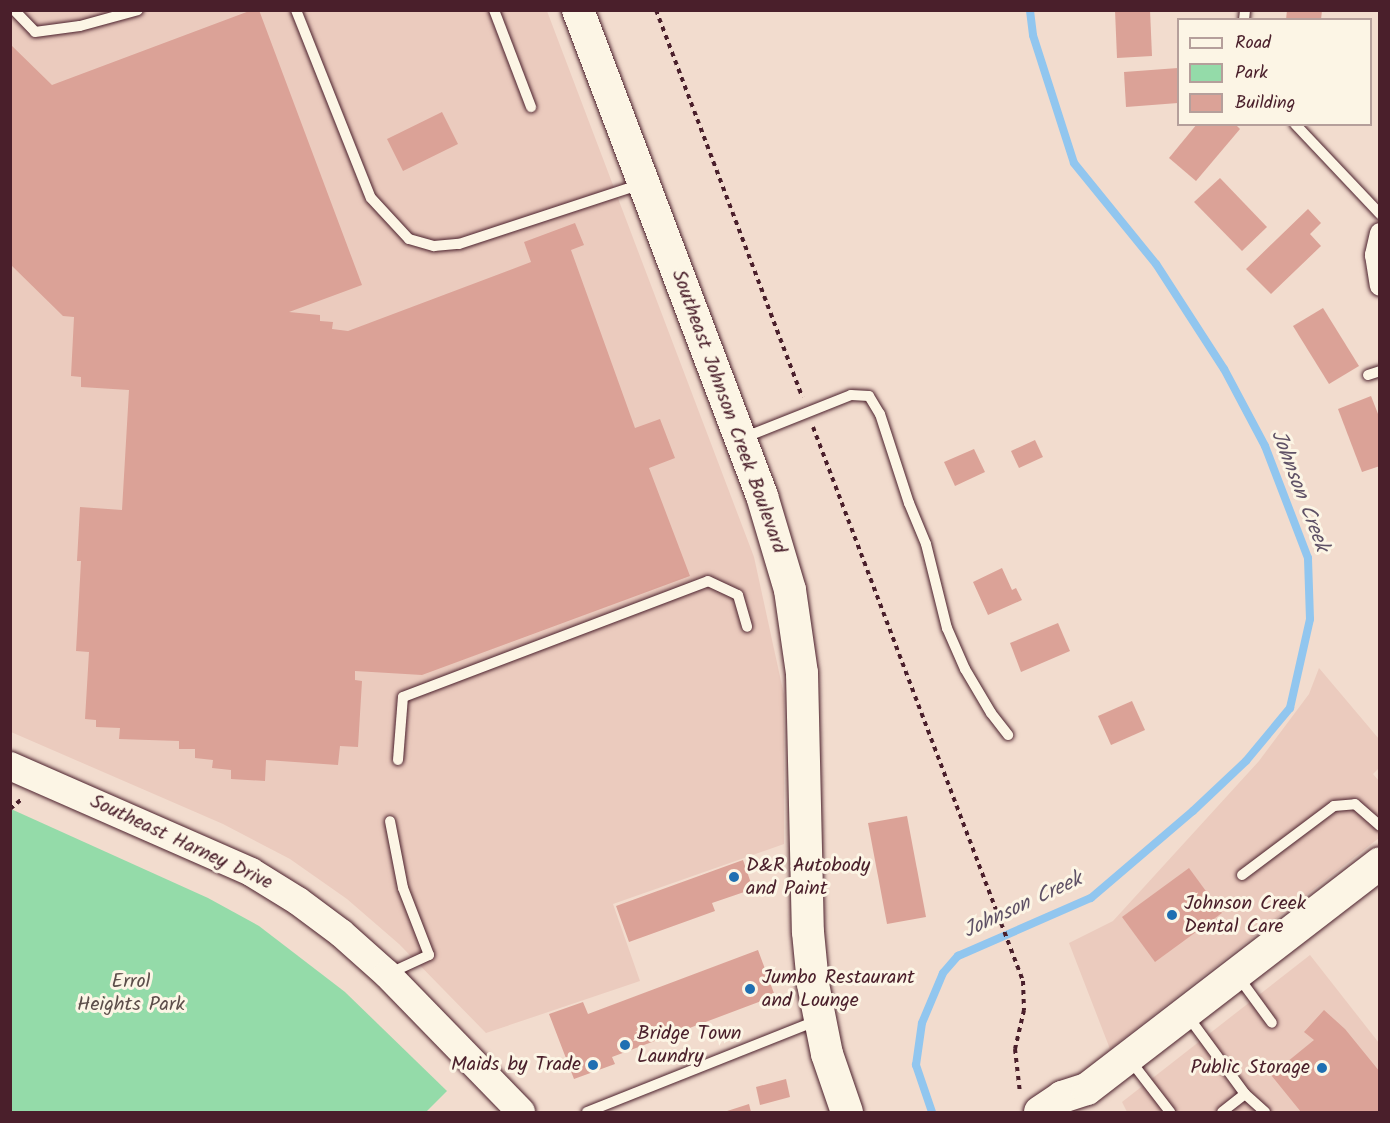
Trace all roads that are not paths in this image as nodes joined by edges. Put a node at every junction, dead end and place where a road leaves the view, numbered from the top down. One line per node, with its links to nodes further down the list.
1 (14, 10): 2 (lane)
2 (138, 10)
3 (296, 10): 8 (lane)
4 (494, 10): 6 (lane)
5 (578, 10): 8 (main road, Southeast Johnson Creek Boulevard)
6 (531, 107)
7 (1297, 126): 9 (lane)
8 (644, 183): 14 (main road, Southeast Johnson Creek Boulevard)
9 (1380, 214)
10 (1380, 232): 11 (street)
11 (1380, 286)
12 (1380, 371): 13 (lane)
13 (1368, 375)
14 (741, 438): 16 (lane); 26 (main road, Southeast Johnson Creek Boulevard)
15 (747, 627): 17 (lane)
16 (1008, 735)
17 (398, 760)
18 (10, 766): 24 (main road, Southeast Harney Drive)
19 (390, 821): 24 (lane)
20 (1380, 826): 22 (lane)
21 (1380, 863): 23 (main road)
22 (1242, 875)
23 (1236, 973): 25 (main road); 27 (lane)
24 (387, 974): 32 (main road, Southeast Harney Drive)
25 (1185, 1012): 28 (main road); 29 (lane)
26 (819, 1020): 33 (lane); 34 (main road, Southeast Johnson Creek Boulevard)
27 (1272, 1023)
28 (1128, 1057): 30 (main road); 35 (lane)
29 (1245, 1094): 36 (lane); 37 (lane)
30 (1083, 1101): 31 (main road)
31 (1030, 1104)
32 (521, 1113)
33 (587, 1113)
34 (847, 1113)
35 (1170, 1113)
36 (1222, 1113)
37 (1265, 1113)

